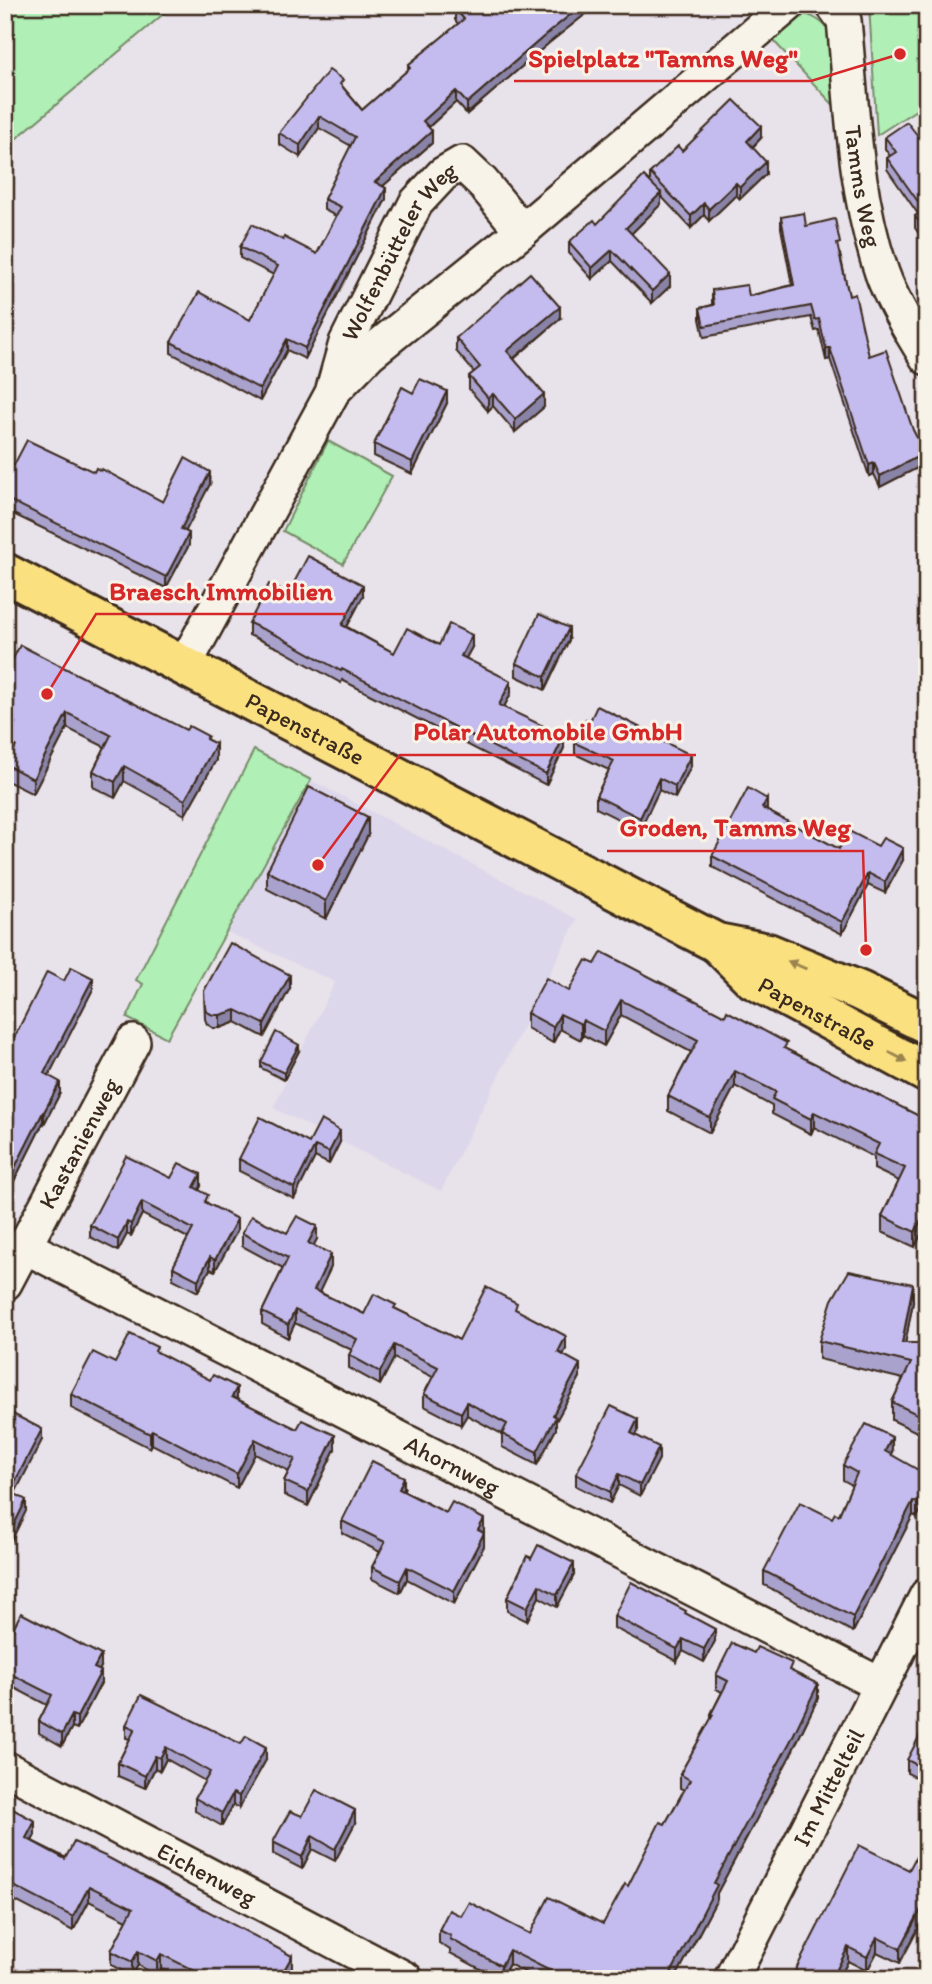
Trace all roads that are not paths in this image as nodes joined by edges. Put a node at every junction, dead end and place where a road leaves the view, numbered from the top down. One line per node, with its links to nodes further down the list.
1 (788, 5): 3 (street, Wolfenbütteler Weg)
2 (833, 5): 4 (street, Tamms Weg)
3 (522, 231): 5 (street, Wolfenbütteler Weg); 5 (street, Wolfenbütteler Weg)
4 (927, 358)
5 (332, 393): 7 (street, Wolfenbütteler Weg)
6 (5, 573): 7 (main road, Papenstraße)
7 (184, 666): 8 (main road, Papenstraße)
8 (717, 943): 9 (main road, Papenstraße, one-way to 8); 11 (main road, Papenstraße, one-way to 11)
9 (927, 1024)
10 (133, 1042): 12 (street, Kastanienweg)
11 (927, 1073)
12 (24, 1246): 13 (street, Kastanienweg); 15 (street, Ahornweg)
13 (5, 1283)
14 (927, 1595): 15 (street, Im Mittelteil)
15 (881, 1685): 18 (street, Im Mittelteil)
16 (5, 1768): 17 (street, Eichenweg)
17 (406, 1979)
18 (731, 1979)

